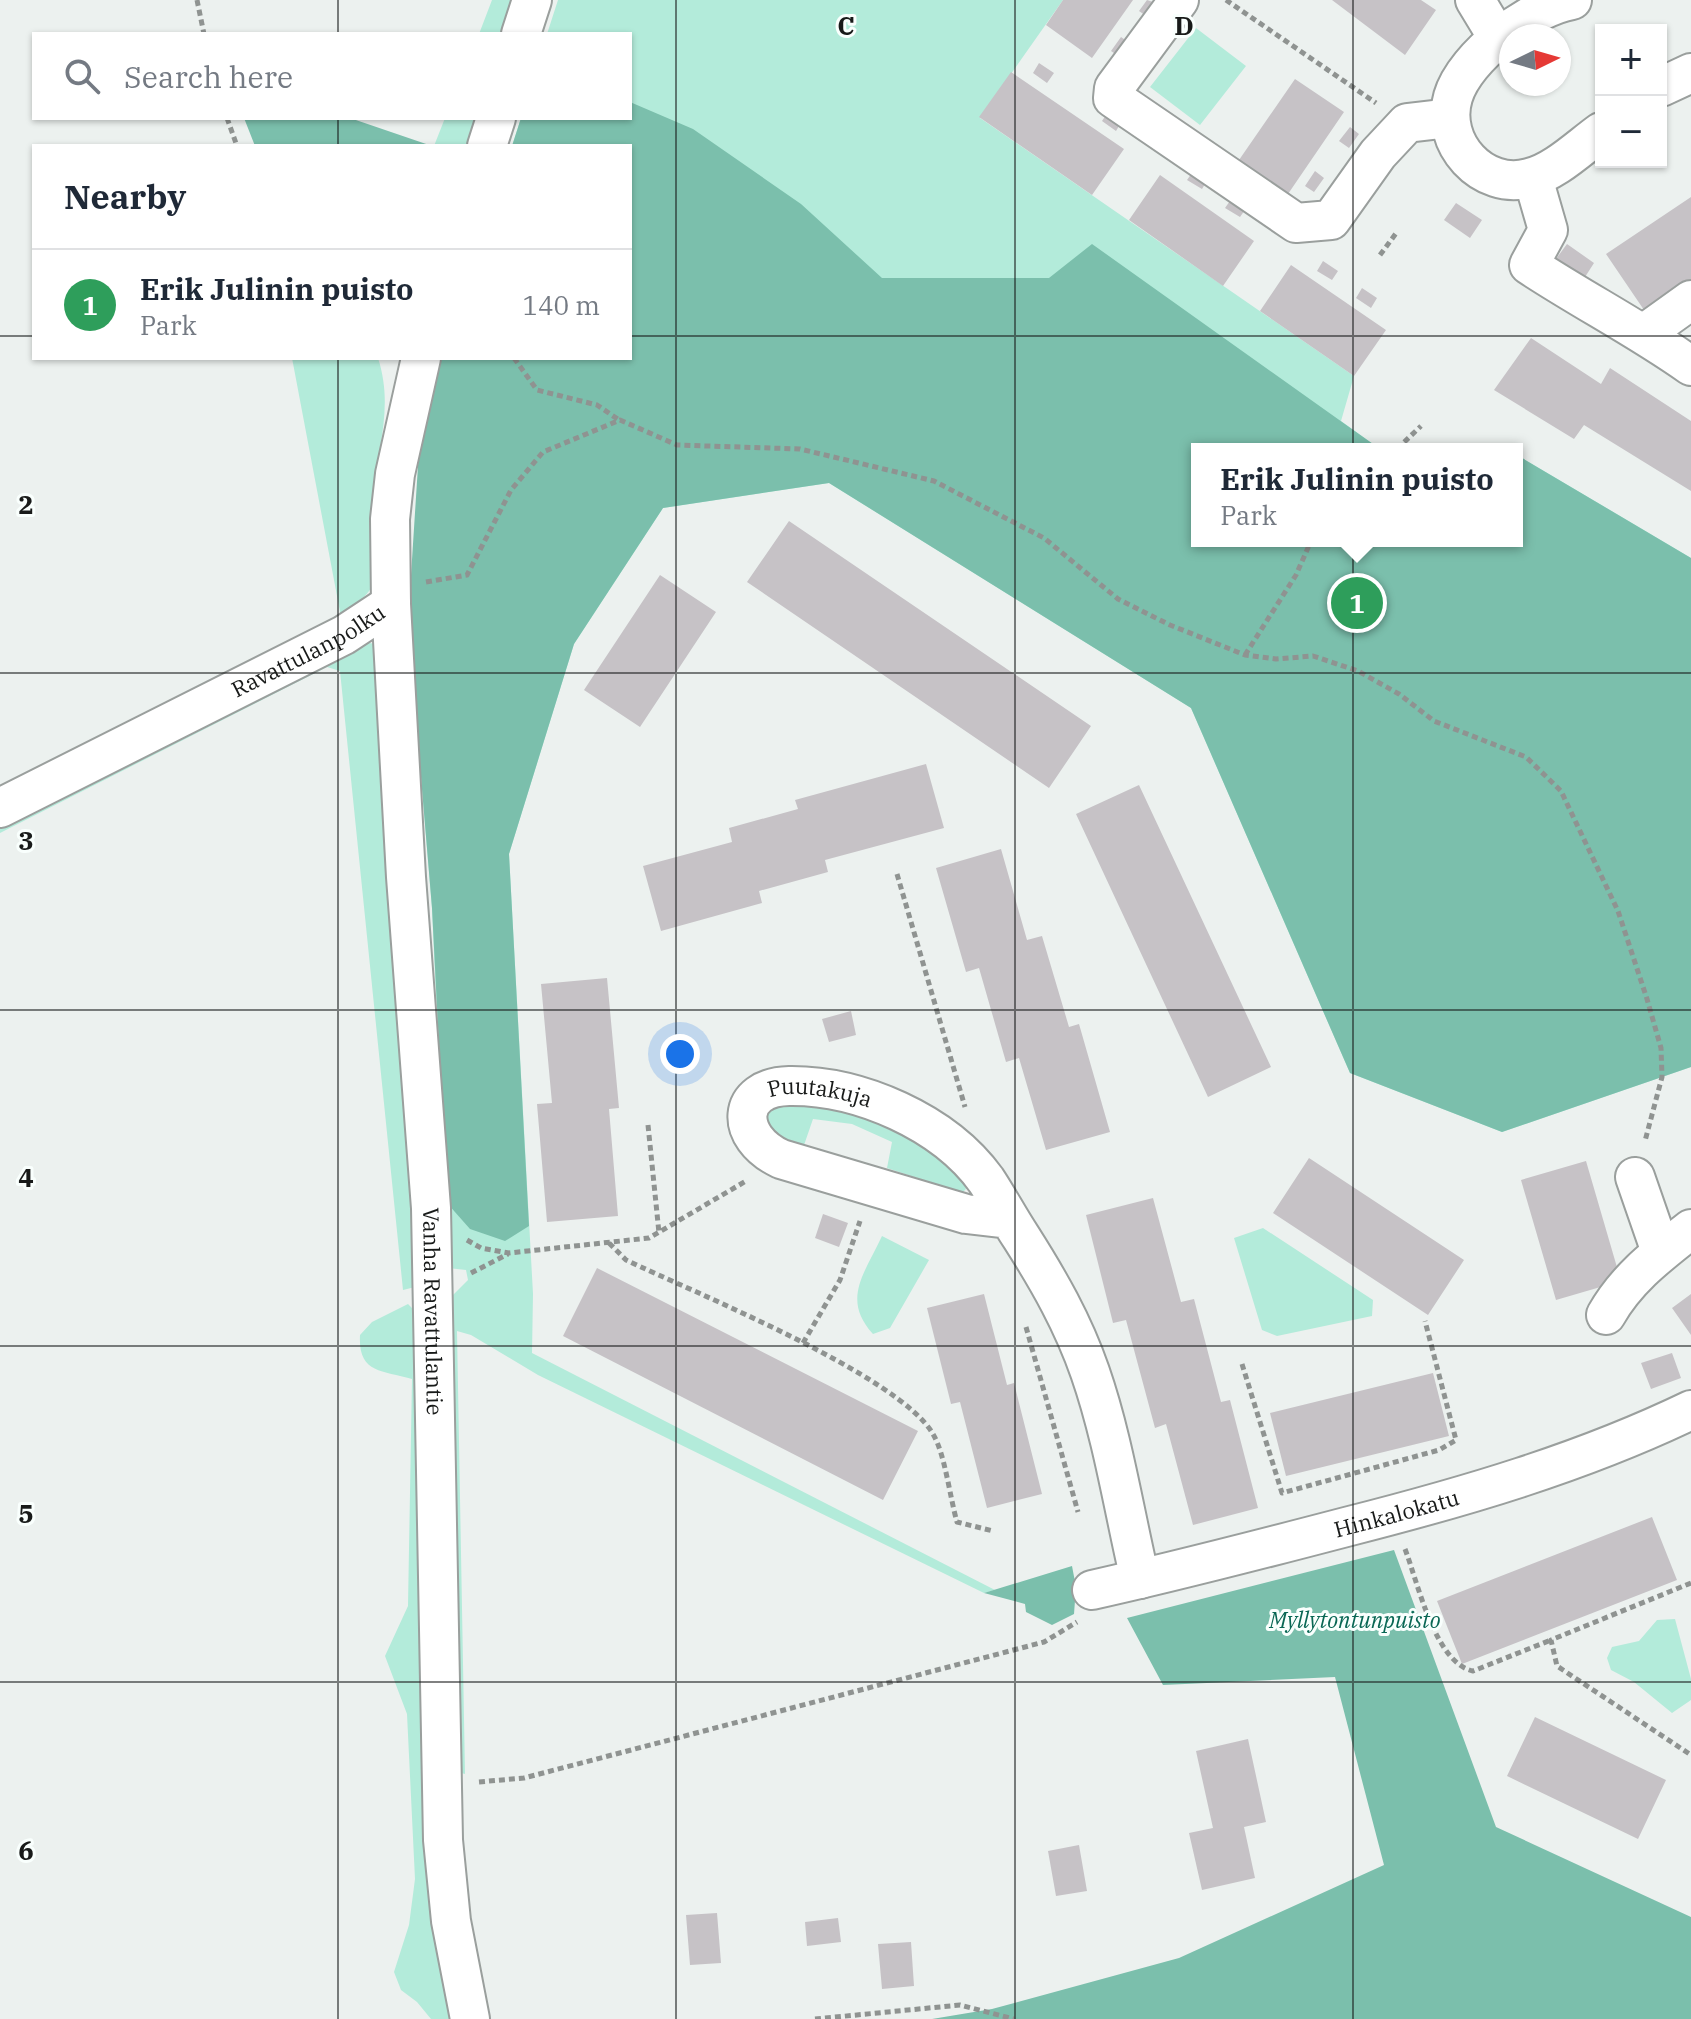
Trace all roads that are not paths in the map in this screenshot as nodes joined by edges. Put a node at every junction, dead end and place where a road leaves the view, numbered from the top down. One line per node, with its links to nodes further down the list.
1 (532, 0): 5 (street)
2 (1179, 0): 9 (street)
3 (1475, 0): 6 (street)
4 (1572, 0): 6 (street)
5 (522, 32)
6 (1498, 38): 9 (street)
7 (1691, 73): 8 (street)
8 (1667, 84)
9 (1450, 118): 13 (street)
10 (495, 120): 12 (street)
11 (1595, 136): 13 (street)
12 (488, 144)
13 (1533, 178): 15 (street)
14 (1691, 300): 15 (street)
15 (1645, 333): 17 (street)
16 (421, 360): 18 (street, Ravattulanpolku)
17 (1691, 366)
18 (391, 604): 19 (street, Ravattulanpolku); 28 (street, Vanha Ravattulantie)
19 (0, 808)
20 (1635, 1177): 23 (street)
21 (1009, 1219): 21 (street, Puutakuja); 26 (street, Puutakuja)
22 (1691, 1229): 23 (street)
23 (1661, 1252): 24 (street)
24 (1606, 1315)
25 (1691, 1410): 26 (street, Hinkalokatu)
26 (1140, 1579): 27 (street, Hinkalokatu)
27 (1090, 1602)
28 (470, 2019)

